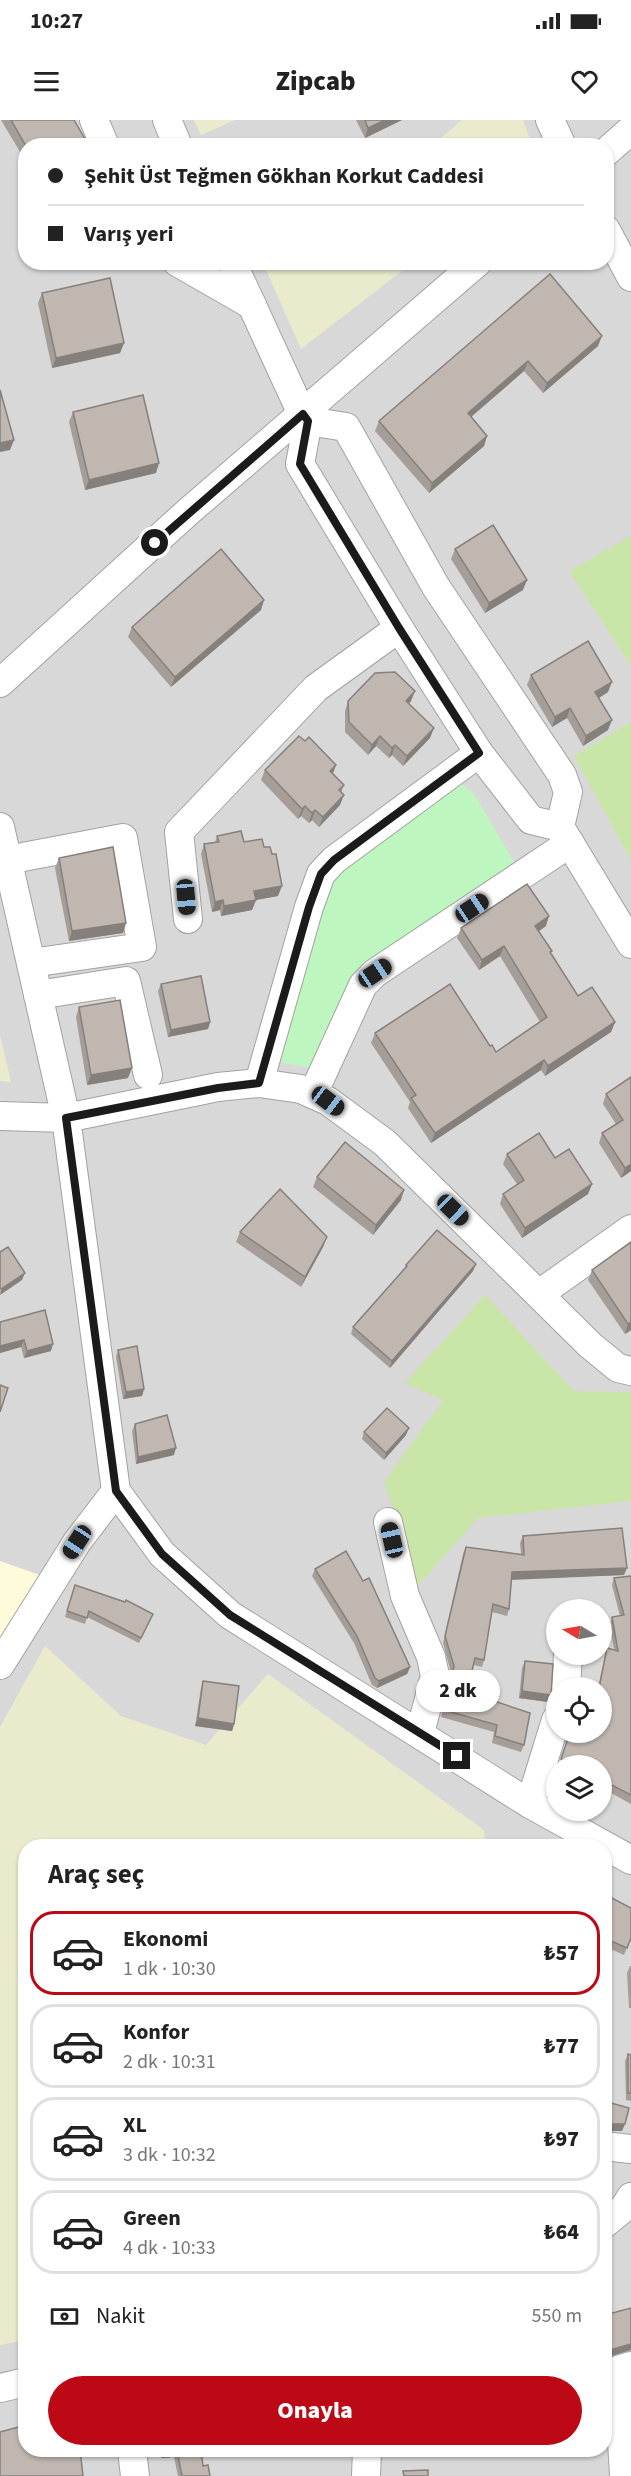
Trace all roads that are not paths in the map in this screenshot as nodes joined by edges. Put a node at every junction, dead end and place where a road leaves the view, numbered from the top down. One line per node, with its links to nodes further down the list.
1 (94, 120): 5 (street)
2 (167, 120): 6 (street)
3 (550, 120): 7 (street)
4 (631, 130): 8 (street)
5 (102, 138)
6 (175, 138)
7 (558, 138)
8 (614, 145)
9 (614, 245): 13 (street)
10 (191, 270): 14 (street)
11 (236, 270): 14 (street)
12 (469, 270): 15 (street)
13 (631, 277)
14 (252, 305): 15 (street)
15 (305, 417): 16 (street); 17 (street); 20 (street)
16 (399, 628): 18 (street); 22 (street)
17 (0, 682)
18 (479, 753): 20 (street); 27 (street)
19 (0, 827): 21 (street)
20 (565, 835): 23 (street); 28 (street)
21 (8, 860): 24 (street); 24 (street)
22 (188, 919)
23 (631, 944)
24 (31, 963): 25 (street)
25 (38, 996): 26 (street); 30 (street)
26 (148, 1075)
27 (259, 1083): 28 (street); 30 (street)
28 (313, 1094): 32 (street)
29 (0, 1116): 30 (street)
30 (66, 1118): 34 (street)
31 (631, 1229): 32 (street)
32 (539, 1294): 33 (street)
33 (631, 1371)
34 (116, 1491): 36 (street); 37 (street)
35 (388, 1522): 37 (street)
36 (0, 1665)
37 (420, 1733): 39 (street)
38 (549, 1743): 39 (street)
39 (530, 1804): 40 (street)
40 (593, 1839)
41 (612, 1849): 42 (street)
42 (631, 1860)
43 (612, 2147): 44 (street)
44 (631, 2149)
45 (631, 2197): 46 (street)
46 (612, 2218)
47 (631, 2366): 54 (street)
48 (18, 2384): 49 (street)
49 (0, 2388)
50 (133, 2457): 52 (street)
51 (367, 2457): 53 (street)
52 (135, 2476)
53 (366, 2476)
54 (624, 2476)

